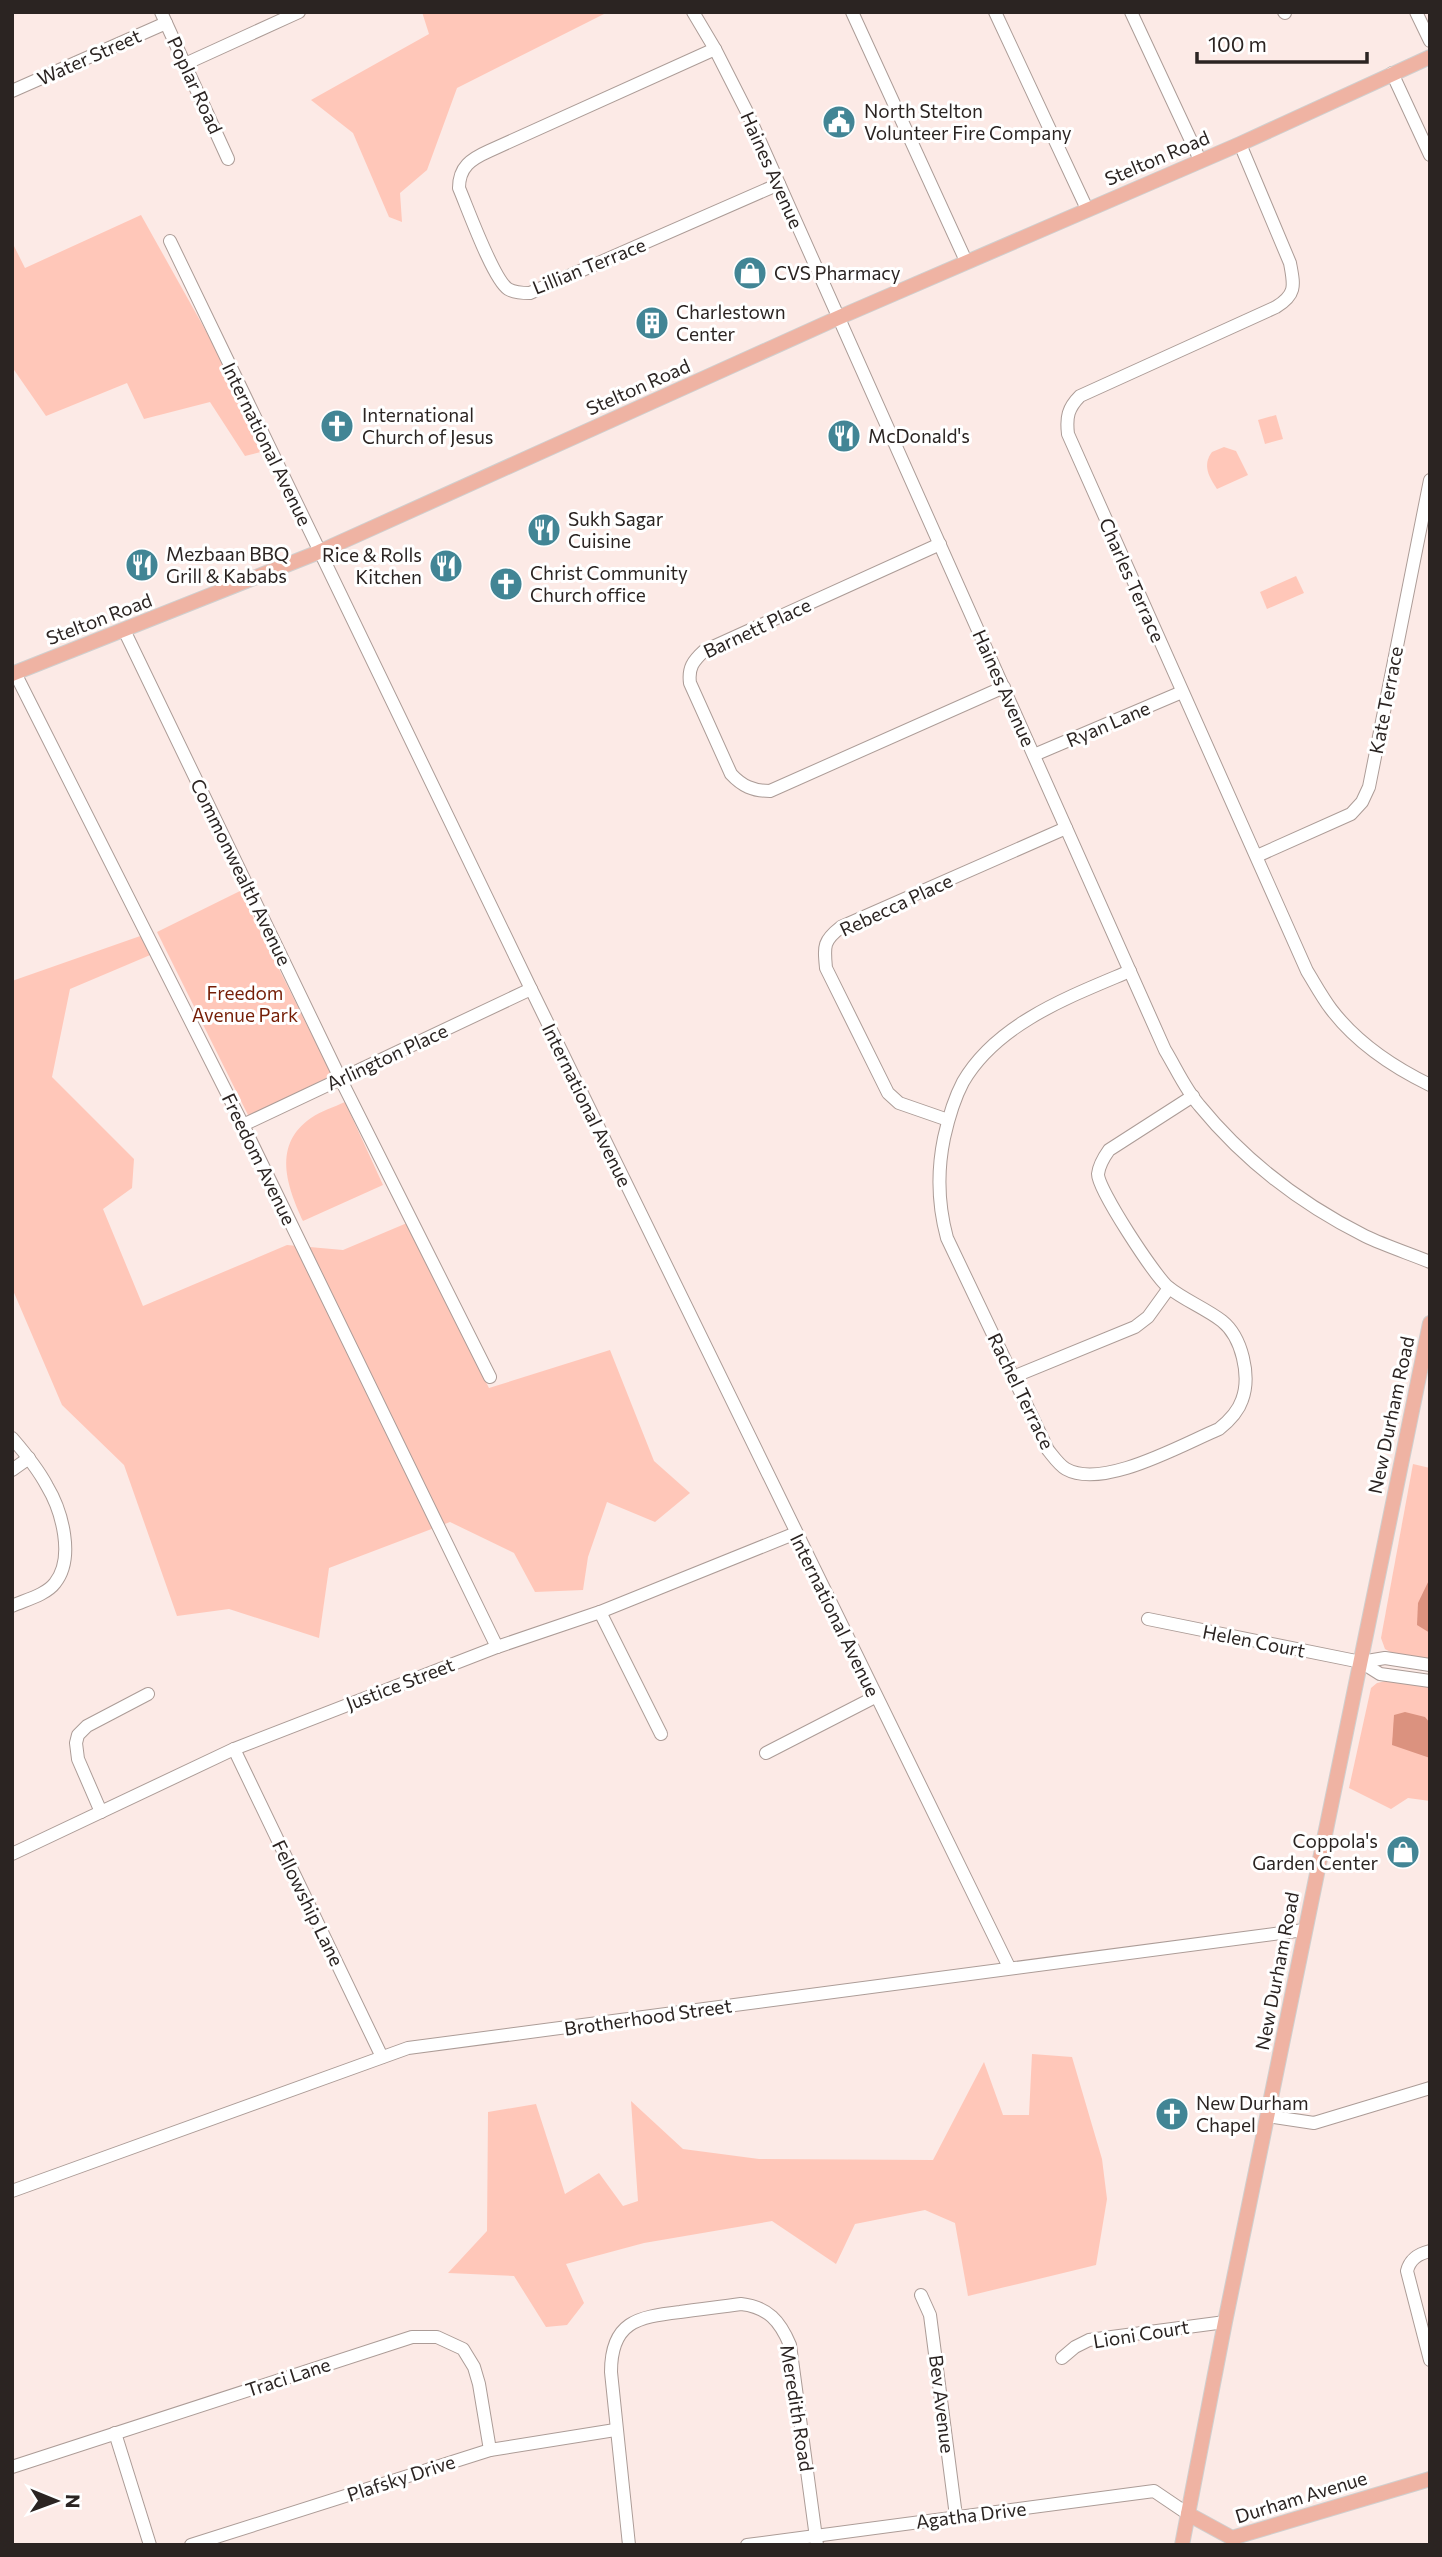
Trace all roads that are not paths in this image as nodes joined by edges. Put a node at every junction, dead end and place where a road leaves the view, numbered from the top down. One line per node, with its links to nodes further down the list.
1 (299, 12): 11 (street)
2 (693, 12): 9 (street, Haines Avenue)
3 (852, 12): 21 (street)
4 (995, 12): 19 (street)
5 (1131, 12): 17 (street)
6 (1416, 12): 8 (street)
7 (163, 18): 11 (street, Poplar Road); 13 (street, Water Street)
8 (1430, 41)
9 (715, 49): 18 (street, Haines Avenue); 18 (street, Lillian Terrace)
10 (1430, 57): 12 (main road, Stelton Road)
11 (185, 64): 16 (street, Poplar Road)
12 (1392, 73): 14 (main road, Stelton Road); 15 (street)
13 (12, 91)
14 (1240, 144): 17 (main road, Stelton Road); 29 (street, Charles Terrace)
15 (1430, 155)
16 (228, 159)
17 (1200, 160): 19 (main road, Stelton Road)
18 (779, 184): 22 (street, Haines Avenue)
19 (1087, 209): 21 (main road, Stelton Road)
20 (170, 242): 25 (street, International Avenue)
21 (966, 261): 22 (main road, Stelton Road)
22 (839, 317): 24 (street, Haines Avenue); 25 (main road, Stelton Road)
23 (1430, 481): 32 (street, Kate Terrace)
24 (940, 544): 28 (street, Haines Avenue); 28 (street, Barnett Place)
25 (319, 552): 26 (main road, Stelton Road); 34 (street, International Avenue)
26 (124, 630): 27 (main road, Stelton Road); 35 (street, Commonwealth Avenue)
27 (14, 673): 39 (street, Freedom Avenue)
28 (1004, 687): 30 (street, Haines Avenue)
29 (1182, 692): 30 (street, Ryan Lane); 32 (street, Charles Terrace)
30 (1034, 755): 31 (street, Haines Avenue)
31 (1066, 828): 33 (street, Haines Avenue); 38 (street, Rebecca Place)
32 (1257, 856): 36 (street, Charles Terrace)
33 (1130, 971): 37 (street, Haines Avenue); 38 (street, Rachel Terrace)
34 (531, 989): 35 (street, Arlington Place); 48 (street, International Avenue)
35 (340, 1078): 39 (street, Arlington Place); 43 (street, Commonwealth Avenue)
36 (1430, 1085)
37 (1193, 1096): 40 (street, Haines Avenue); 41 (street, Rachel Terrace)
38 (948, 1120): 44 (street, Rachel Terrace)
39 (243, 1125): 52 (street, Freedom Avenue)
40 (1430, 1262)
41 (1169, 1288): 44 (street); 44 (street, Rachel Terrace)
42 (1430, 1323): 53 (main road, New Durham Road)
43 (490, 1377)
44 (1013, 1377)
45 (12, 1438): 46 (street)
46 (29, 1458): 47 (street); 49 (street)
47 (12, 1471)
48 (796, 1533): 50 (street, Justice Street); 57 (street, International Avenue)
49 (12, 1605)
50 (600, 1612): 52 (street, Justice Street); 58 (street)
51 (1148, 1619): 53 (street, Helen Court)
52 (497, 1647): 59 (street, Justice Street)
53 (1361, 1662): 54 (street); 55 (street); 63 (main road, New Durham Road)
54 (1430, 1665)
55 (1430, 1681)
56 (148, 1694): 61 (street)
57 (875, 1697): 60 (street); 64 (street, International Avenue)
58 (662, 1734)
59 (234, 1749): 61 (street, Justice Street); 65 (street, Fellowship Lane)
60 (766, 1753)
61 (101, 1812): 62 (street, Justice Street)
62 (12, 1854)
63 (1304, 1930): 64 (street, Brotherhood Street); 67 (main road, New Durham Road)
64 (1009, 1967): 65 (street, Brotherhood Street)
65 (382, 2057): 68 (street, Brotherhood Street)
66 (1430, 2088): 67 (street)
67 (1267, 2116): 71 (main road, New Durham Road)
68 (12, 2191)
69 (1430, 2251): 73 (street)
70 (921, 2295): 80 (street, Bev Avenue)
71 (1225, 2322): 72 (street, Lioni Court); 79 (main road, New Durham Road)
72 (1062, 2358)
73 (1430, 2360)
74 (615, 2430): 76 (street, Plafsky Drive); 81 (street, Meredith Road); 84 (street, Meredith Road)
75 (115, 2433): 76 (street, Traci Lane); 77 (street, Traci Lane); 82 (street)
76 (490, 2450): 83 (street, Plafsky Drive)
77 (12, 2467)
78 (1430, 2479): 79 (main road, Durham Avenue)
79 (1188, 2514): 80 (street, Agatha Drive); 86 (main road, New Durham Road)
80 (956, 2516): 81 (street, Agatha Drive)
81 (817, 2540): 85 (street, Agatha Drive)
82 (150, 2545)
83 (191, 2545)
84 (629, 2545)
85 (747, 2545)
86 (1182, 2545)

